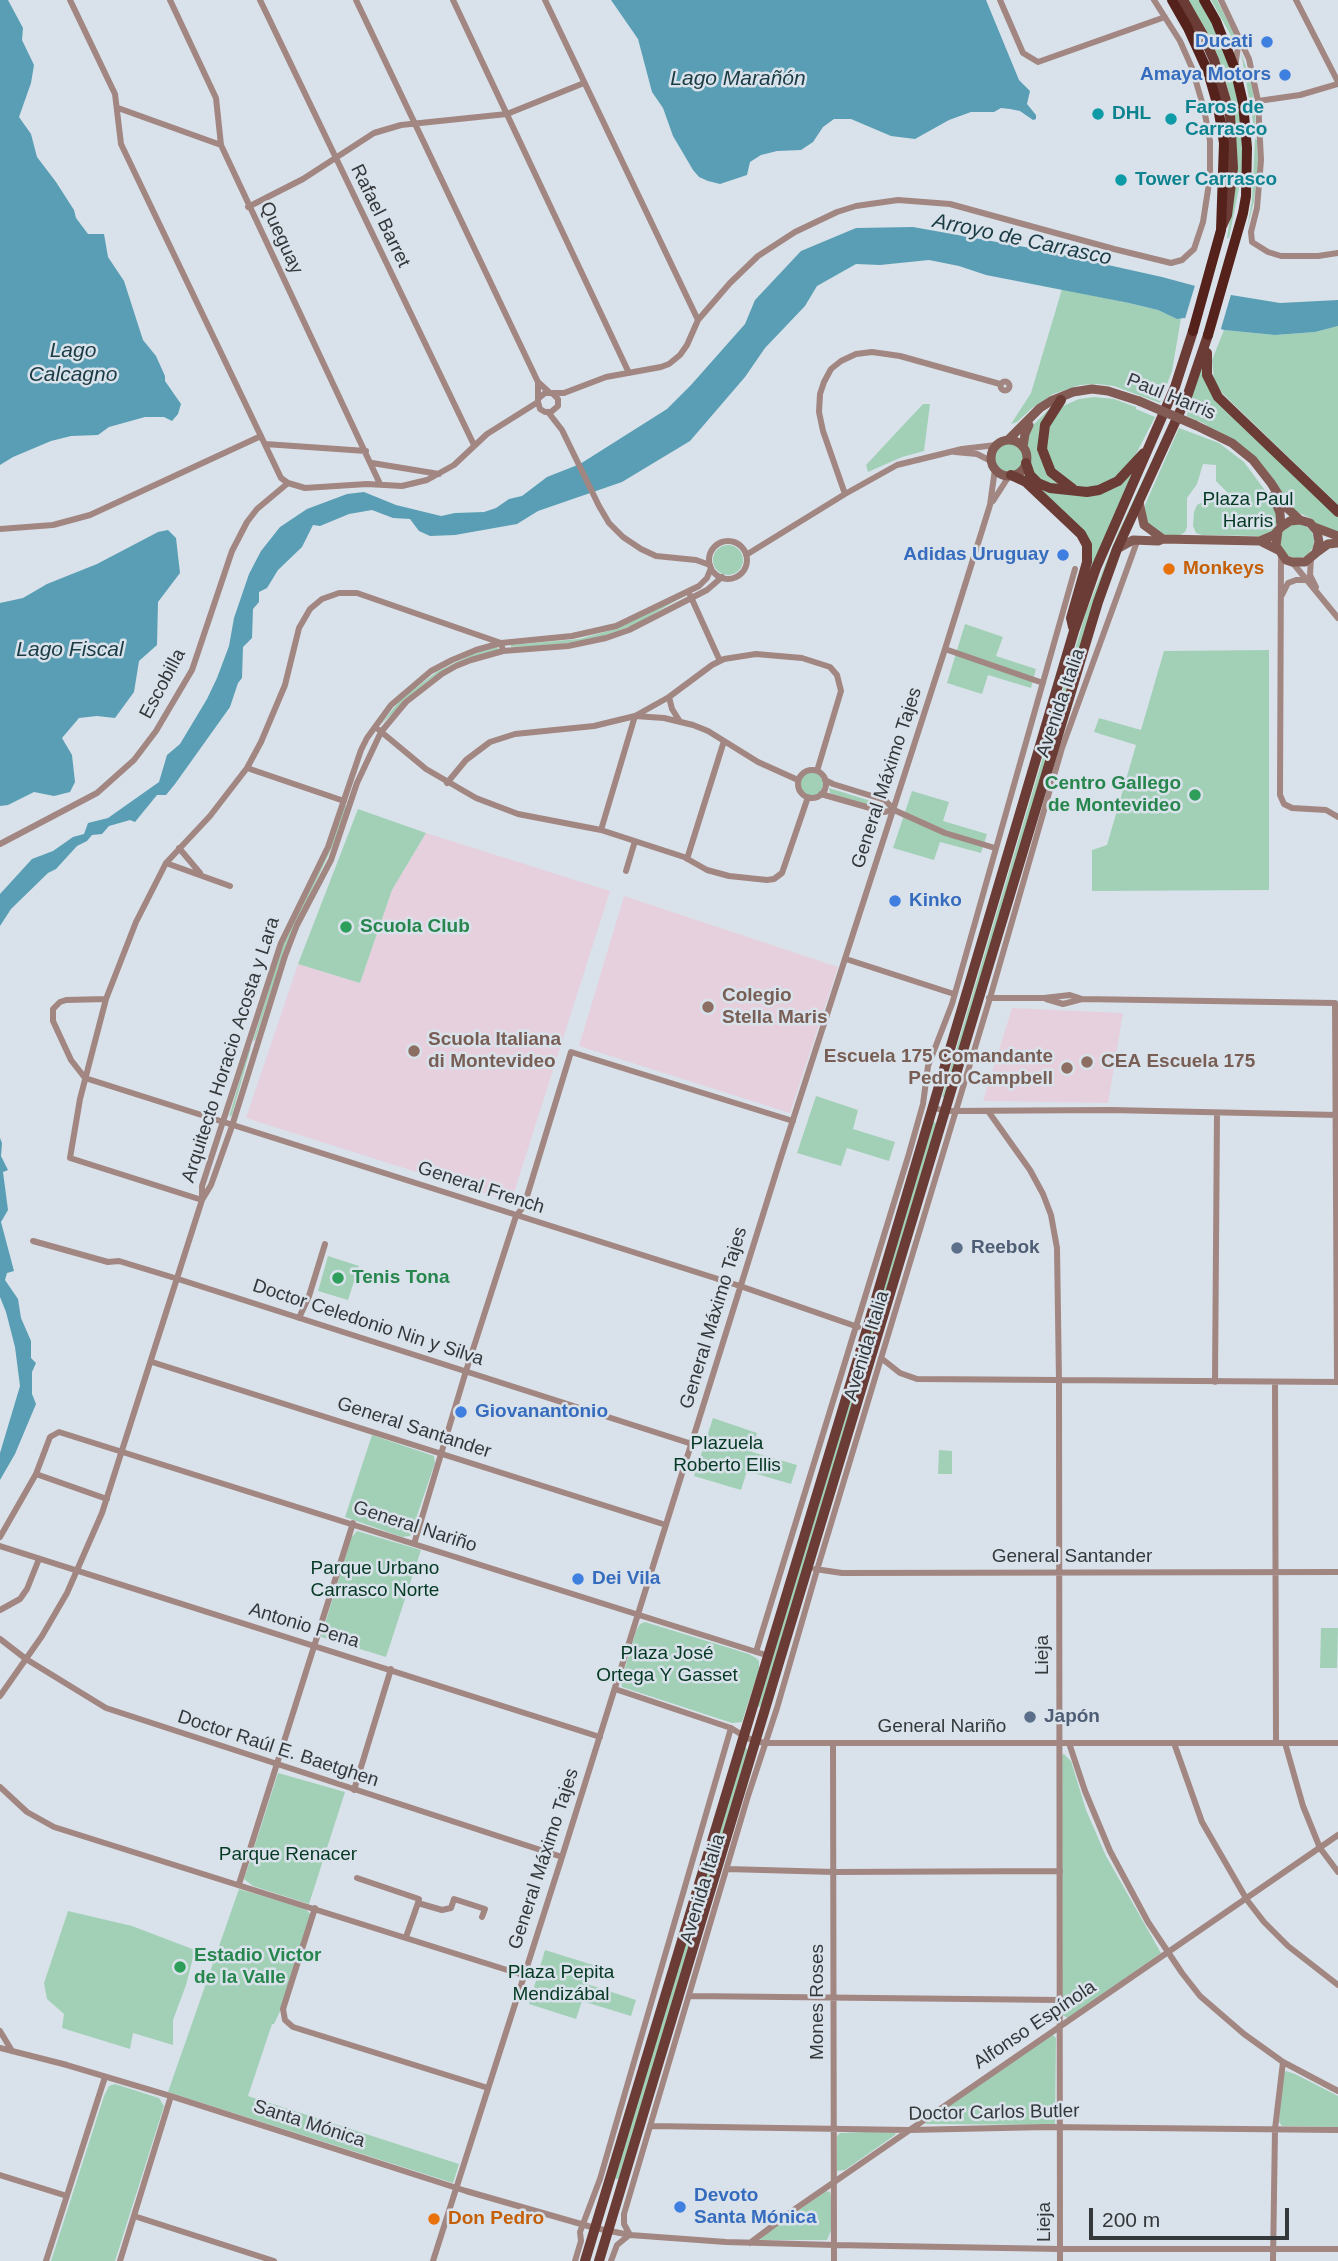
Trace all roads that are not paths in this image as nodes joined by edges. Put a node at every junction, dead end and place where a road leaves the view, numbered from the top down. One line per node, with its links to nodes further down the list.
1 (70, 0): 20 (street)
2 (170, 0): 25 (street, Queguay)
3 (260, 0): 26 (street, Rafael Barret)
4 (356, 0): 22 (street)
5 (453, 0): 21 (street)
6 (545, 0): 17 (street)
7 (1000, 0): 14 (street)
8 (1154, 0): 14 (street)
9 (1172, 0): 28 (highway, Avenida Italia)
10 (1183, 0): 28 (main road)
11 (1204, 0): 16 (highway, Avenida Italia)
12 (1221, 0): 15 (street)
13 (1296, 0): 18 (street)
14 (1166, 17): 30 (street)
15 (1240, 37): 16 (street); 19 (street)
16 (1235, 69): 23 (highway, Avenida Italia)
17 (584, 83): 21 (street); 30 (street)
18 (1338, 83): 19 (street)
19 (1258, 102): 24 (street)
20 (118, 108): 25 (street); 46 (street)
21 (507, 114): 22 (street); 33 (street)
22 (416, 124): 26 (street); 34 (street)
23 (1246, 131): 24 (street); 32 (highway, Avenida Italia)
24 (1261, 136): 29 (street)
25 (221, 145): 27 (street, Queguay)
26 (334, 158): 27 (street); 49 (street, Rafael Barret)
27 (248, 207): 53 (street, Queguay)
28 (1221, 230): 31 (highway, Avenida Italia)
29 (1338, 253)
30 (698, 320): 33 (street)
31 (1193, 331): 52 (main road, Avenida Italia)
32 (1208, 335): 64 (main road, Avenida Italia); 66 (main road)
33 (629, 373): 37 (street)
34 (538, 382): 36 (street); 38 (street)
35 (1000, 384): 63 (street)
36 (551, 393): 37 (street); 38 (street); 41 (street)
37 (564, 393): 41 (street)
38 (539, 400): 42 (street); 43 (street)
39 (1061, 400): 40 (main road, Paul Harris); 51 (main road, Paul Harris); 62 (main road)
40 (1140, 403): 45 (main road, Paul Harris, bridge); 47 (main road, Paul Harris)
41 (557, 406): 43 (street); 44 (street)
42 (528, 410): 43 (street); 49 (street)
43 (547, 412): 44 (street)
44 (557, 421): 82 (street)
45 (1194, 427): 67 (main road, Paul Harris); 71 (main road, Paul Harris)
46 (261, 436): 48 (street); 70 (street)
47 (1009, 439): 50 (main road); 51 (main road)
48 (265, 444): 53 (street); 60 (street)
49 (474, 445): 58 (street)
50 (996, 445): 54 (street); 57 (main road)
51 (1023, 447): 56 (main road)
52 (1149, 449): 62 (main road); 93 (main road, Avenida Italia)
53 (366, 451): 55 (street, Queguay)
54 (955, 452): 57 (street); 63 (street)
55 (372, 463): 58 (street); 61 (street, Queguay)
56 (1026, 463): 59 (main road); 62 (main road)
57 (993, 465): 59 (main road); 65 (street, General Máximo Tajes)
58 (439, 474): 61 (street)
59 (1010, 475): 65 (street, General Máximo Tajes); 93 (main road)
60 (288, 483): 61 (street); 118 (street, Escobilla)
61 (380, 484)
62 (1076, 491)
63 (845, 494): 80 (street)
64 (1139, 502): 68 (main road); 77 (main road, Avenida Italia)
65 (990, 505): 95 (street, General Máximo Tajes)
66 (1338, 512)
67 (1300, 520): 69 (main road); 71 (main road)
68 (1144, 524): 73 (main road); 74 (main road)
69 (1314, 527): 72 (main road); 81 (main road)
70 (0, 529)
71 (1280, 529): 75 (main road); 79 (main road)
72 (1338, 536)
73 (1163, 538): 74 (main road); 75 (main road)
74 (1138, 539): 77 (main road); 101 (street, Avenida Italia)
75 (1260, 541): 79 (main road)
76 (1338, 542): 81 (main road)
77 (1117, 549): 101 (main road, Avenida Italia)
78 (710, 553): 80 (street); 82 (street); 84 (street)
79 (1279, 553): 83 (main road); 91 (street)
80 (746, 555): 86 (street)
81 (1313, 556): 83 (main road); 89 (street)
82 (696, 560): 84 (street)
83 (1292, 562): 87 (street)
84 (710, 567): 86 (street); 88 (street, Arquitecto Horacio Acosta y Lara)
85 (1075, 569): 98 (street, Avenida Italia)
86 (722, 578): 90 (street, Arquitecto Horacio Acosta y Lara)
87 (1306, 580): 89 (street); 91 (street)
88 (688, 590): 90 (street); 94 (street, Arquitecto Horacio Acosta y Lara)
89 (1317, 592): 92 (street)
90 (691, 598): 96 (street, Arquitecto Horacio Acosta y Lara); 97 (street)
91 (1281, 604): 115 (street)
92 (1338, 618)
93 (1074, 631): 132 (main road, Avenida Italia)
94 (502, 643): 96 (street); 103 (street, Arquitecto Horacio Acosta y Lara); 106 (street)
95 (945, 649): 98 (street); 114 (street, General Máximo Tajes)
96 (503, 652): 104 (street, Arquitecto Horacio Acosta y Lara)
97 (720, 660): 99 (street); 107 (street)
98 (1043, 683): 120 (street, Avenida Italia)
99 (669, 697): 100 (street); 102 (street)
100 (635, 716): 102 (street); 110 (street); 116 (street)
101 (1068, 718): 128 (main road, Avenida Italia)
102 (679, 720): 105 (street)
103 (374, 727): 104 (street); 113 (street, Arquitecto Horacio Acosta y Lara)
104 (381, 732): 110 (street); 113 (street, Arquitecto Horacio Acosta y Lara)
105 (724, 741): 108 (street); 121 (street)
106 (247, 768): 113 (street); 119 (street)
107 (817, 771): 108 (street); 109 (street)
108 (799, 780): 112 (street)
109 (825, 780): 111 (street); 114 (street)
110 (447, 783): 116 (street)
111 (821, 794): 112 (street); 114 (street)
112 (808, 797): 121 (street)
113 (347, 802): 130 (street, Arquitecto Horacio Acosta y Lara)
114 (894, 810): 120 (street); 126 (street, General Máximo Tajes)
115 (1338, 817)
116 (601, 830): 117 (street)
117 (635, 841): 121 (street); 123 (street)
118 (0, 844)
119 (179, 848): 122 (street); 124 (street)
120 (995, 848): 127 (street, Avenida Italia)
121 (687, 859)
122 (166, 863): 124 (street); 129 (street)
123 (625, 871)
124 (200, 873): 125 (street)
125 (230, 886)
126 (846, 959): 127 (street); 137 (street, General Máximo Tajes)
127 (954, 994): 132 (street, Avenida Italia)
128 (985, 997): 133 (main road, Avenida Italia); 136 (street)
129 (106, 999): 131 (street); 131 (street)
130 (253, 1043): 138 (street, Arquitecto Horacio Acosta y Lara); 139 (street, Arquitecto Horacio Acosta y Lara)
131 (85, 1078): 138 (street, General French); 140 (street)
132 (928, 1106): 133 (street); 147 (main road, Avenida Italia)
133 (950, 1111): 134 (street); 148 (street, Avenida Italia); 166 (main road, Avenida Italia)
134 (988, 1111): 135 (street); 151 (street, Lieja)
135 (1217, 1113): 136 (street); 152 (street)
136 (1337, 1115): 154 (street)
137 (793, 1121): 141 (street); 145 (street, General Máximo Tajes)
138 (223, 1123): 139 (street, General French); 140 (street, Arquitecto Horacio Acosta y Lara)
139 (232, 1126): 140 (street, Arquitecto Horacio Acosta y Lara); 141 (street, General French)
140 (202, 1200): 144 (street, Arquitecto Horacio Acosta y Lara)
141 (516, 1216): 145 (street, General French); 150 (street)
142 (33, 1241): 144 (street, Doctor Celedonio Nin y Silva)
143 (325, 1244): 146 (street)
144 (178, 1279): 146 (street, Doctor Celedonio Nin y Silva); 149 (street, Arquitecto Horacio Acosta y Lara)
145 (740, 1286): 147 (street, General French); 155 (street, General Máximo Tajes)
146 (299, 1318): 150 (street, Doctor Celedonio Nin y Silva)
147 (862, 1328): 175 (street, Avenida Italia); 176 (main road, Avenida Italia)
148 (881, 1358): 151 (street); 166 (street, Avenida Italia)
149 (152, 1362): 156 (street, Arquitecto Horacio Acosta y Lara); 157 (street, General Santander)
150 (466, 1371): 155 (street, Doctor Celedonio Nin y Silva); 157 (street)
151 (1059, 1381): 152 (street); 169 (street, Lieja)
152 (1215, 1382): 153 (street)
153 (1275, 1382): 154 (street); 170 (street)
154 (1337, 1382)
155 (692, 1444): 161 (street, General Máximo Tajes)
156 (124, 1451): 158 (street, General Nariño); 159 (street, Arquitecto Horacio Acosta y Lara); 160 (street, General Nariño)
157 (440, 1452): 161 (street, General Santander); 163 (street)
158 (36, 1474): 159 (street); 162 (street)
159 (107, 1499): 167 (street, Arquitecto Horacio Acosta y Lara)
160 (353, 1523): 163 (street, General Nariño); 174 (street)
161 (666, 1525): 172 (street, General Máximo Tajes)
162 (0, 1536)
163 (414, 1544): 172 (street, General Nariño)
164 (0, 1546): 165 (street, Antonio Pena)
165 (39, 1559): 167 (street, Antonio Pena); 171 (street)
166 (813, 1567): 169 (street, General Santander); 182 (main road, Avenida Italia); 186 (street, Avenida Italia)
167 (77, 1572): 174 (street, Antonio Pena); 177 (street, Arquitecto Horacio Acosta y Lara)
168 (1338, 1572): 170 (street, General Santander)
169 (1059, 1573): 170 (street, General Santander); 188 (street, Lieja)
170 (1274, 1573): 191 (street)
171 (0, 1610)
172 (639, 1614): 175 (street, General Nariño); 179 (street, General Máximo Tajes)
173 (0, 1639): 177 (street, Doctor Raúl E. Baetghen)
174 (314, 1645): 178 (street, Antonio Pena); 194 (street)
175 (756, 1652): 176 (street, General Nariño)
176 (766, 1655): 181 (main road, Avenida Italia)
177 (26, 1659): 180 (street, Arquitecto Horacio Acosta y Lara); 194 (street, Doctor Raúl E. Baetghen)
178 (391, 1669): 185 (street, Antonio Pena); 196 (street)
179 (615, 1689): 183 (street); 185 (street, General Máximo Tajes)
180 (0, 1696)
181 (749, 1715): 182 (street); 184 (main road, Avenida Italia)
182 (762, 1719): 186 (main road, Avenida Italia)
183 (732, 1728): 184 (street); 217 (street, Avenida Italia)
184 (742, 1736): 186 (street); 217 (main road, Avenida Italia)
185 (600, 1737): 199 (street, General Máximo Tajes)
186 (760, 1743): 187 (street, General Nariño); 200 (street, Avenida Italia); 233 (main road, Avenida Italia)
187 (833, 1743): 188 (street, General Nariño); 202 (street, Mones Roses)
188 (1058, 1743): 189 (street, General Nariño); 201 (street, Lieja)
189 (1069, 1743): 190 (street, General Nariño); 211 (street)
190 (1174, 1743): 191 (street, General Nariño); 206 (street)
191 (1276, 1743): 192 (street, General Nariño)
192 (1285, 1743): 193 (street, General Nariño); 198 (street)
193 (1338, 1744)
194 (276, 1764): 196 (street, Doctor Raúl E. Baetghen); 205 (street)
195 (0, 1787): 205 (street)
196 (354, 1790): 199 (street, Doctor Raúl E. Baetghen)
197 (1338, 1835): 198 (street, Alfonso Espínola)
198 (1320, 1848): 203 (street); 206 (street, Alfonso Espínola)
199 (562, 1857): 212 (street, General Máximo Tajes)
200 (727, 1869): 202 (street); 214 (street, Avenida Italia)
201 (1060, 1871): 202 (street); 216 (street, Lieja)
202 (834, 1872): 215 (street, Mones Roses)
203 (1338, 1872)
204 (357, 1878): 207 (street)
205 (239, 1884): 208 (street)
206 (1247, 1900): 211 (street, Alfonso Espínola); 213 (street)
207 (418, 1903): 209 (street); 210 (street)
208 (315, 1908): 210 (street); 224 (street)
209 (482, 1917)
210 (406, 1937): 212 (street)
211 (1168, 1954): 218 (street, Alfonso Espínola); 222 (street)
212 (523, 1975): 224 (street, General Máximo Tajes)
213 (1338, 1985)
214 (689, 1996): 215 (street); 227 (street, Avenida Italia)
215 (833, 1999): 216 (street); 229 (street, Mones Roses)
216 (1060, 2000): 218 (street, Lieja)
217 (652, 2021): 235 (main road, Avenida Italia)
218 (1060, 2026): 228 (street, Lieja); 231 (street, Alfonso Espínola)
219 (0, 2031): 221 (street)
220 (0, 2048): 221 (street, Santa Mónica)
221 (12, 2051): 223 (street, Santa Mónica)
222 (1283, 2062): 225 (street); 230 (street)
223 (105, 2077): 226 (street, Santa Mónica); 239 (street)
224 (488, 2088): 238 (street, General Máximo Tajes)
225 (1338, 2091)
226 (171, 2096): 238 (street, Santa Mónica); 240 (street)
227 (651, 2126): 229 (street, Doctor Carlos Butler); 233 (street, Avenida Italia)
228 (1061, 2128): 230 (street, Doctor Carlos Butler); 231 (street, Doctor Carlos Butler); 247 (street, Lieja)
229 (834, 2129): 231 (street, Doctor Carlos Butler); 236 (street, Mones Roses)
230 (1275, 2129): 232 (street, Doctor Carlos Butler); 248 (street)
231 (909, 2130): 236 (street, Alfonso Espínola)
232 (1338, 2130)
233 (633, 2166): 237 (main road, Avenida Italia)
234 (0, 2175): 239 (street)
235 (605, 2180): 237 (street); 241 (street, Avenida Italia); 242 (main road, Avenida Italia); 243 (main road)
236 (834, 2182): 245 (street, Alfonso Espínola); 246 (street, Mones Roses)
237 (627, 2185): 243 (main road, Avenida Italia); 244 (street, Avenida Italia)
238 (457, 2188): 241 (street, Santa Mónica); 253 (street, General Máximo Tajes)
239 (67, 2196): 250 (street)
240 (134, 2216): 251 (street); 252 (street)
241 (582, 2224): 242 (street, Santa Mónica); 254 (street, Avenida Italia)
242 (595, 2228): 243 (street, Santa Mónica); 255 (main road, Avenida Italia); 256 (main road)
243 (608, 2231): 244 (street, Santa Mónica); 256 (main road, Avenida Italia)
244 (630, 2235): 245 (street, Santa Mónica); 257 (street)
245 (750, 2243): 246 (street, Santa Mónica)
246 (834, 2245): 247 (street, Santa Mónica); 258 (street, Mones Roses)
247 (1060, 2249): 248 (street, Santa Mónica); 259 (street, Lieja)
248 (1273, 2249): 249 (street, Santa Mónica); 260 (street)
249 (1338, 2249)
250 (47, 2261)
251 (120, 2261)
252 (274, 2261)
253 (433, 2261)
254 (575, 2261)
255 (585, 2261)
256 (597, 2261)
257 (611, 2261)
258 (834, 2261)
259 (1060, 2261)
260 (1273, 2261)

